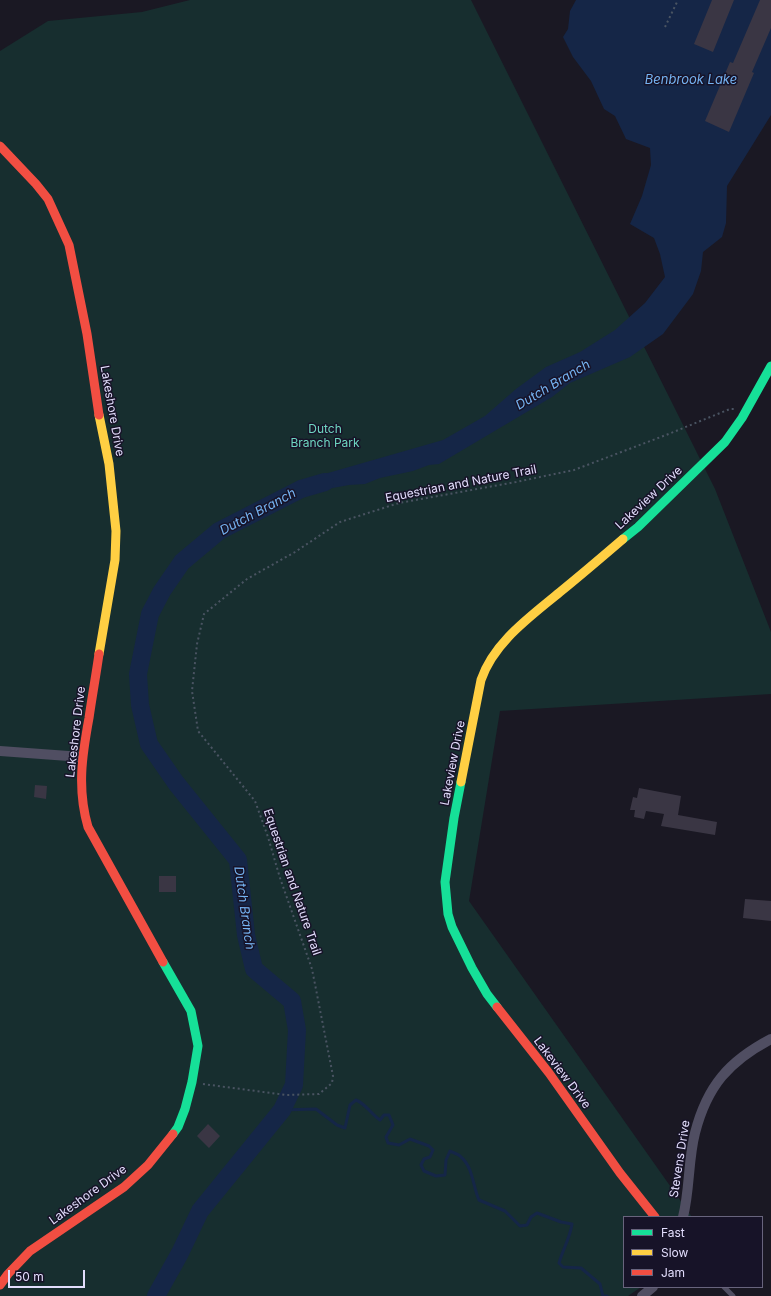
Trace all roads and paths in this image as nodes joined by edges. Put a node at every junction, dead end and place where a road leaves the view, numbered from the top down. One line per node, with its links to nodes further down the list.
1 (678, 0): 2 (path)
2 (665, 28)
3 (0, 146): 7 (street, Lakeshore Drive)
4 (771, 366): 5 (street, Lakeview Drive)
5 (746, 411): 9 (path, Equestrian and Nature Trail); 10 (street, Lakeview Drive)
6 (0, 751): 7 (street)
7 (82, 756): 9 (street, Lakeshore Drive)
8 (771, 1040): 11 (street, Stevens Drive)
9 (192, 1082): 12 (street, Lakeshore Drive)
10 (654, 1216)
11 (683, 1216)
12 (0, 1285)
13 (652, 1288): 15 (street)
14 (725, 1288): 16 (lane)
15 (642, 1296)
16 (733, 1296)

